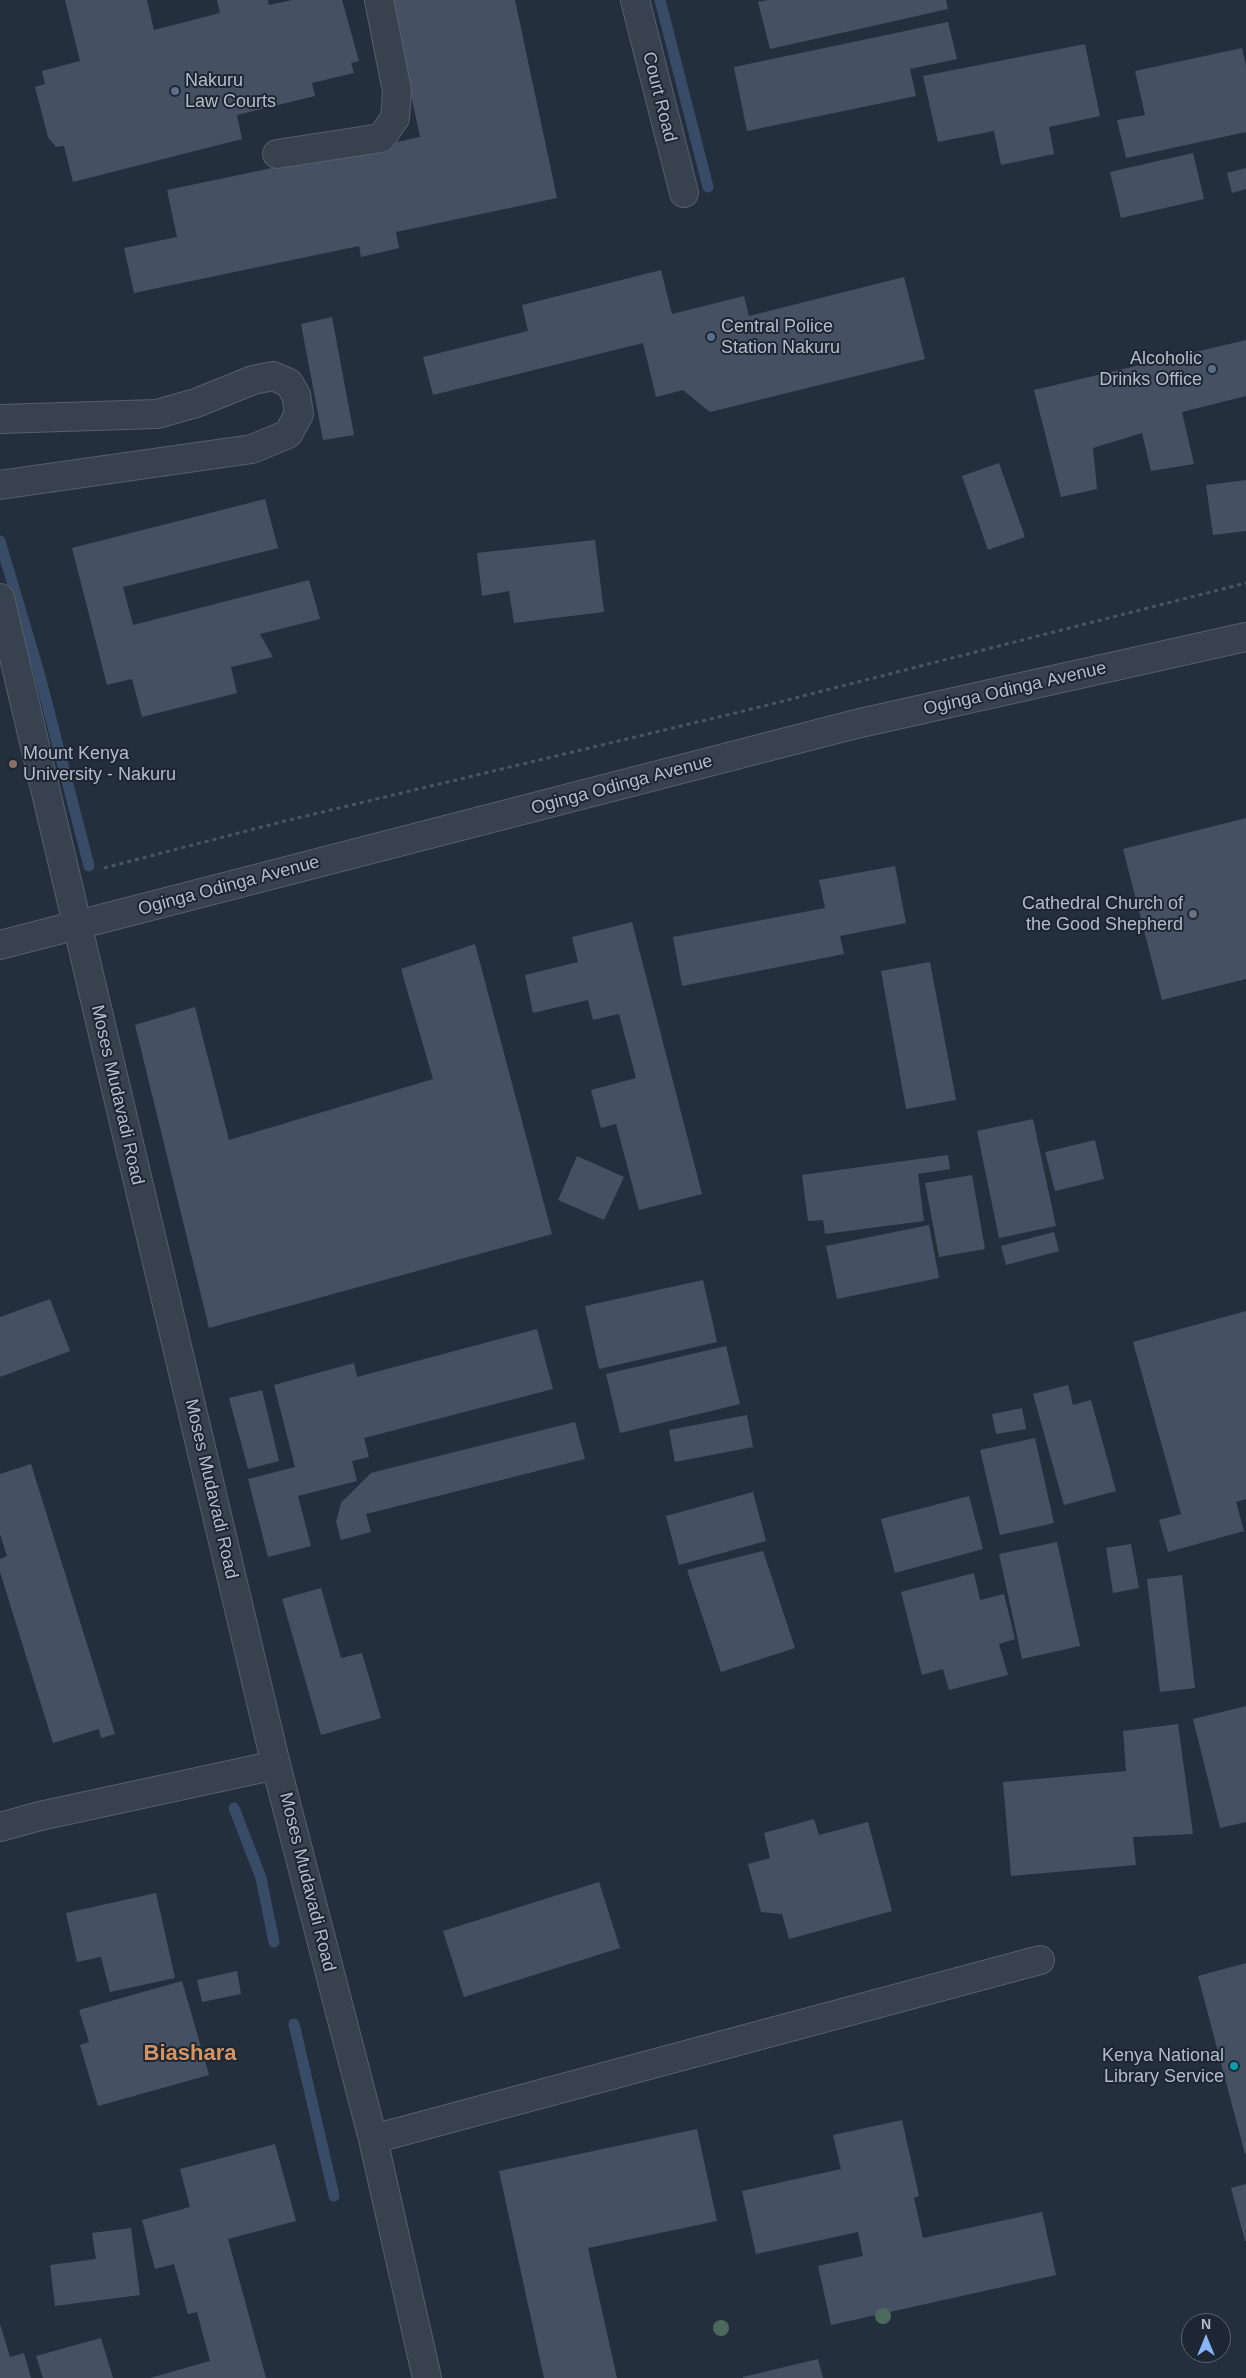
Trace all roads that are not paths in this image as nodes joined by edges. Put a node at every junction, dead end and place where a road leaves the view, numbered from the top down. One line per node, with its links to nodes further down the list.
1 (379, 0): 3 (street)
2 (635, 0): 4 (street, Court Road)
3 (277, 154)
4 (684, 193)
5 (0, 419): 6 (street)
6 (0, 485)
7 (0, 598): 9 (street, Moses Mudavadi Road)
8 (1246, 637): 9 (street, Oginga Odinga Avenue)
9 (76, 926): 10 (street, Oginga Odinga Avenue); 11 (street, Moses Mudavadi Road)
10 (0, 945)
11 (276, 1765): 12 (street); 14 (street, Moses Mudavadi Road)
12 (0, 1827)
13 (1040, 1960): 14 (street)
14 (373, 2139): 15 (street, Moses Mudavadi Road)
15 (427, 2378)

